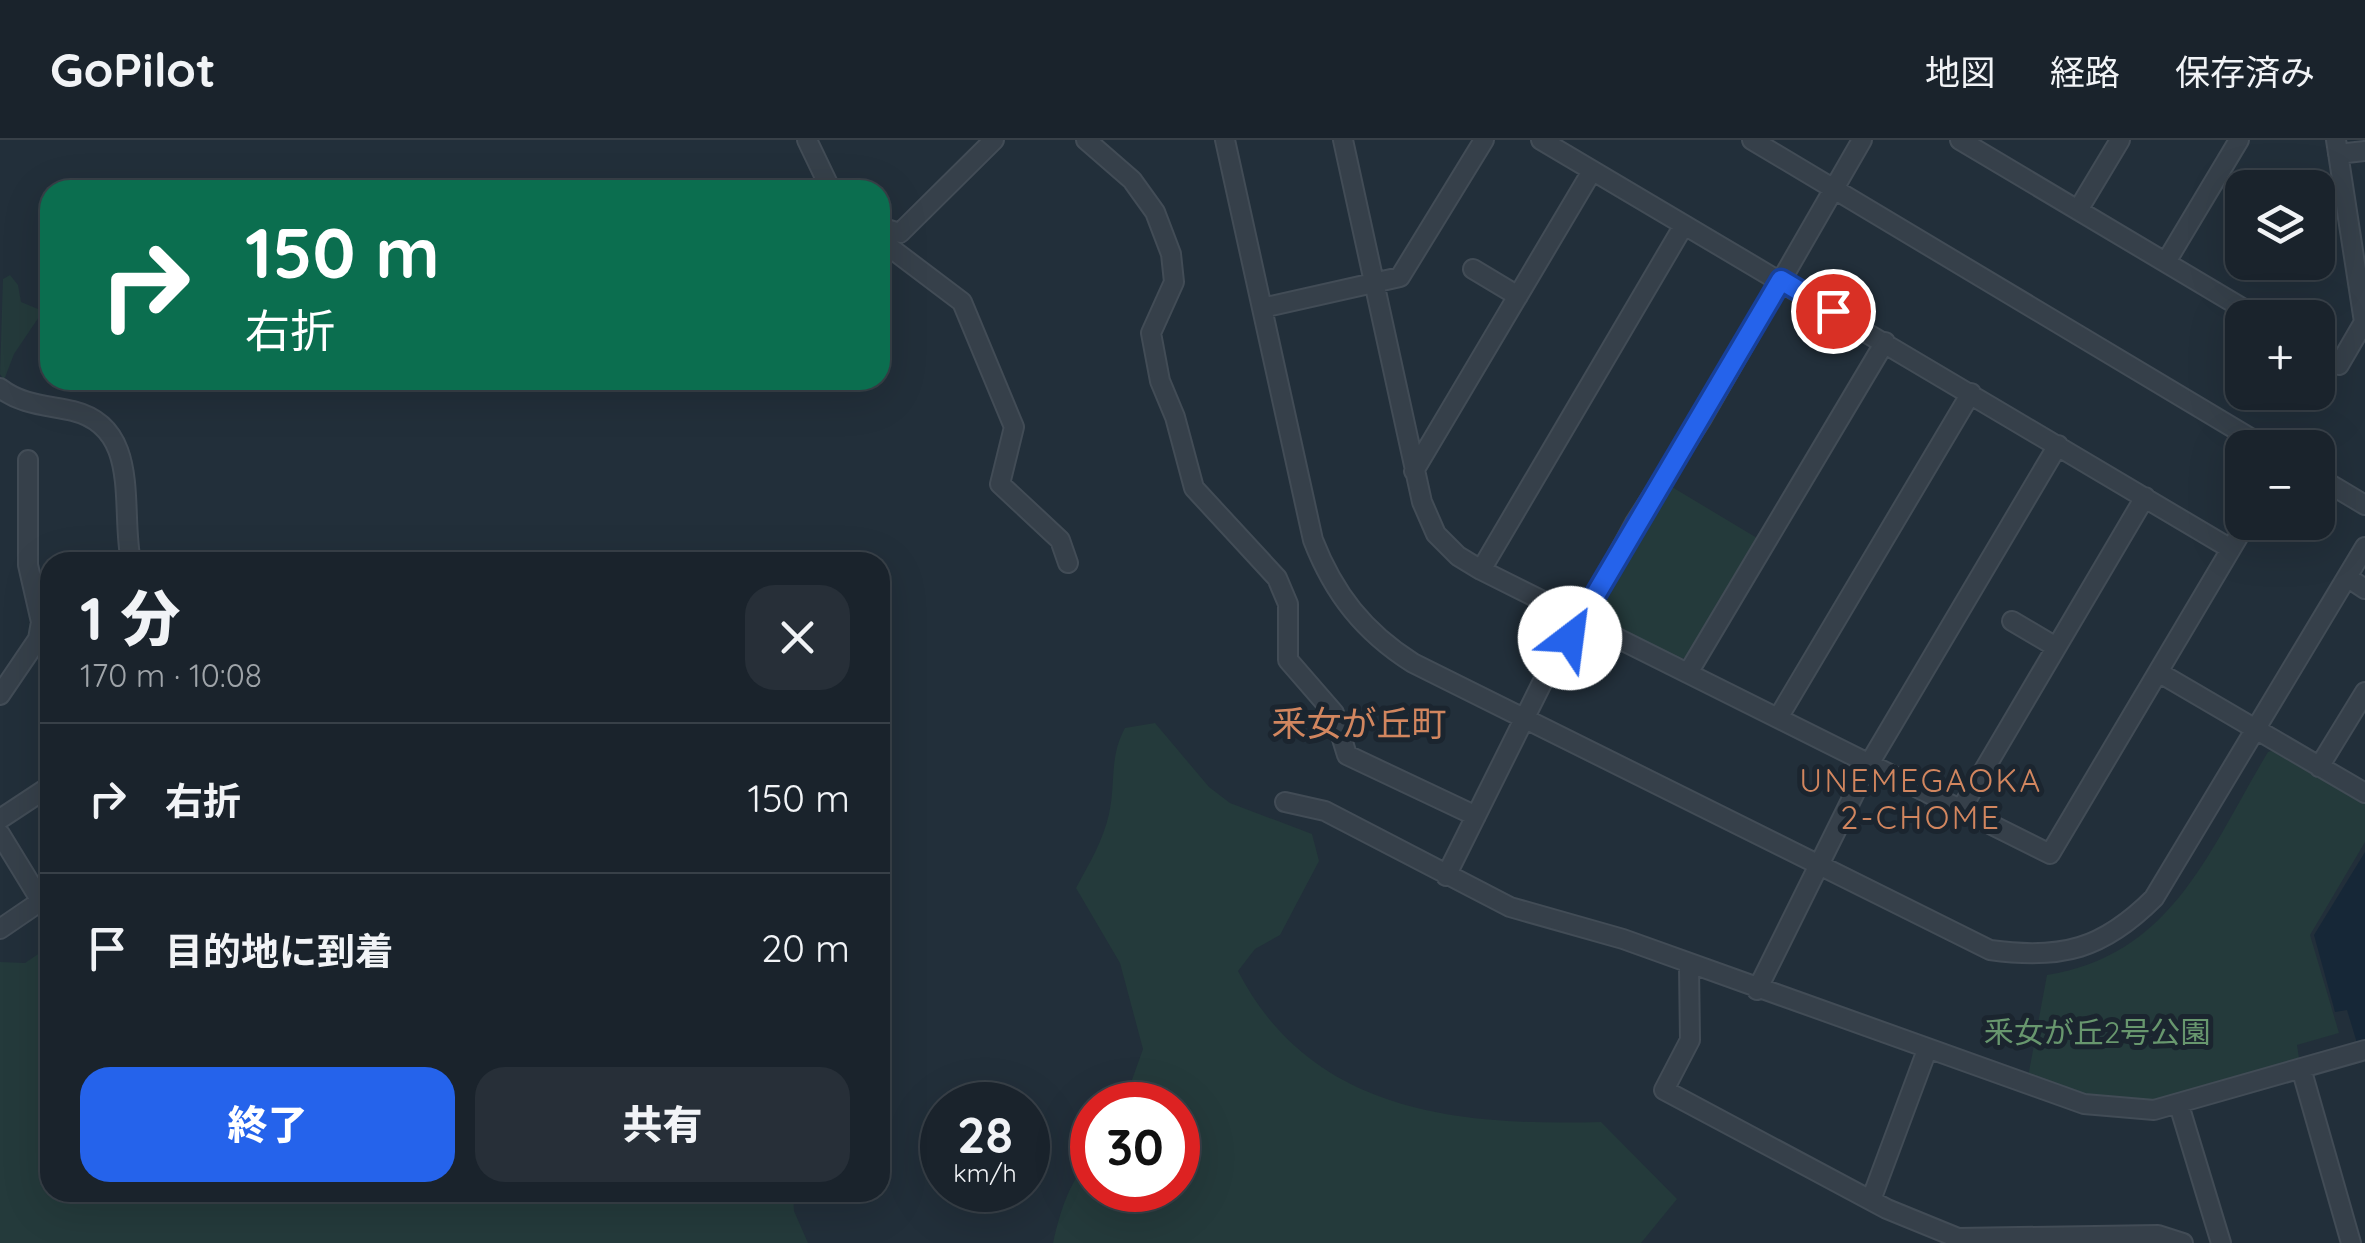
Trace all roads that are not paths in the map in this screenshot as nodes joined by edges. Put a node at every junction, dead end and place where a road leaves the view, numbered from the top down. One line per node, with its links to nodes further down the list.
1 (807, 140): 18 (street)
2 (994, 140): 22 (street)
3 (1086, 140): 68 (street)
4 (1225, 140): 30 (street)
5 (1342, 140): 27 (street)
6 (1484, 140): 27 (street)
7 (1540, 140): 17 (street)
8 (1752, 140): 19 (street)
9 (1862, 140): 19 (street)
10 (1960, 140): 16 (street)
11 (2002, 140): 16 (street)
12 (2120, 140): 20 (street)
13 (2239, 140): 24 (street)
14 (2337, 147): 15 (street); 32 (street)
15 (2365, 151)
16 (1991, 158): 20 (street)
17 (1592, 171): 21 (street); 28 (street)
18 (827, 180)
19 (1835, 189): 26 (street); 35 (street)
20 (2078, 210): 24 (street)
21 (1684, 226): 26 (street); 47 (street)
22 (890, 230)
23 (890, 248): 46 (street)
24 (2166, 262): 29 (street)
25 (1473, 269): 28 (street)
26 (1781, 280): 31 (street); 51 (street)
27 (1374, 286): 30 (street); 38 (street)
28 (1518, 296): 38 (street)
29 (2229, 300)
30 (1262, 308): 60 (street)
31 (1885, 342): 34 (street); 56 (street)
32 (2335, 362)
33 (0, 388): 45 (street)
34 (1971, 393): 36 (street); 59 (street)
35 (2238, 430)
36 (2058, 445): 40 (street); 62 (street)
37 (28, 460): 50 (street)
38 (1414, 470): 47 (street)
39 (2335, 487): 41 (street)
40 (2145, 497): 44 (street); 54 (street)
41 (2365, 504)
42 (2236, 540): 44 (street)
43 (2365, 547): 48 (street)
44 (2230, 549): 55 (street)
45 (129, 552)
46 (1068, 563)
47 (1481, 570): 51 (street)
48 (2346, 578): 49 (street); 61 (street)
49 (2365, 589)
50 (40, 605)
51 (1581, 618): 56 (street); 60 (street)
52 (2012, 621): 54 (street)
53 (40, 634): 58 (street)
54 (2056, 646): 67 (street)
55 (2158, 672): 61 (street); 67 (street)
56 (1688, 673): 59 (street)
57 (2365, 692): 63 (street)
58 (0, 695)
59 (1778, 718): 62 (street)
60 (1524, 721): 68 (street); 71 (street)
61 (2257, 730): 63 (street); 71 (street)
62 (1869, 764): 67 (street); 71 (street)
63 (2319, 767): 65 (street)
64 (40, 792): 69 (street)
65 (2365, 793)
66 (1285, 802): 72 (street)
67 (1961, 809)
68 (1476, 816): 72 (street)
69 (0, 818)
70 (0, 834): 73 (street)
71 (1816, 867): 77 (street)
72 (1446, 876): 76 (street)
73 (40, 899)
74 (40, 902): 75 (street)
75 (0, 929)
76 (1689, 966): 77 (street); 82 (street)
77 (1756, 990): 78 (street)
78 (1927, 1050): 81 (street); 82 (street)
79 (2365, 1050): 80 (street)
80 (2301, 1068): 81 (street); 85 (street)
81 (2179, 1105): 84 (street)
82 (1871, 1200): 83 (street)
83 (2183, 1243)
84 (2220, 1243)
85 (2351, 1243)

